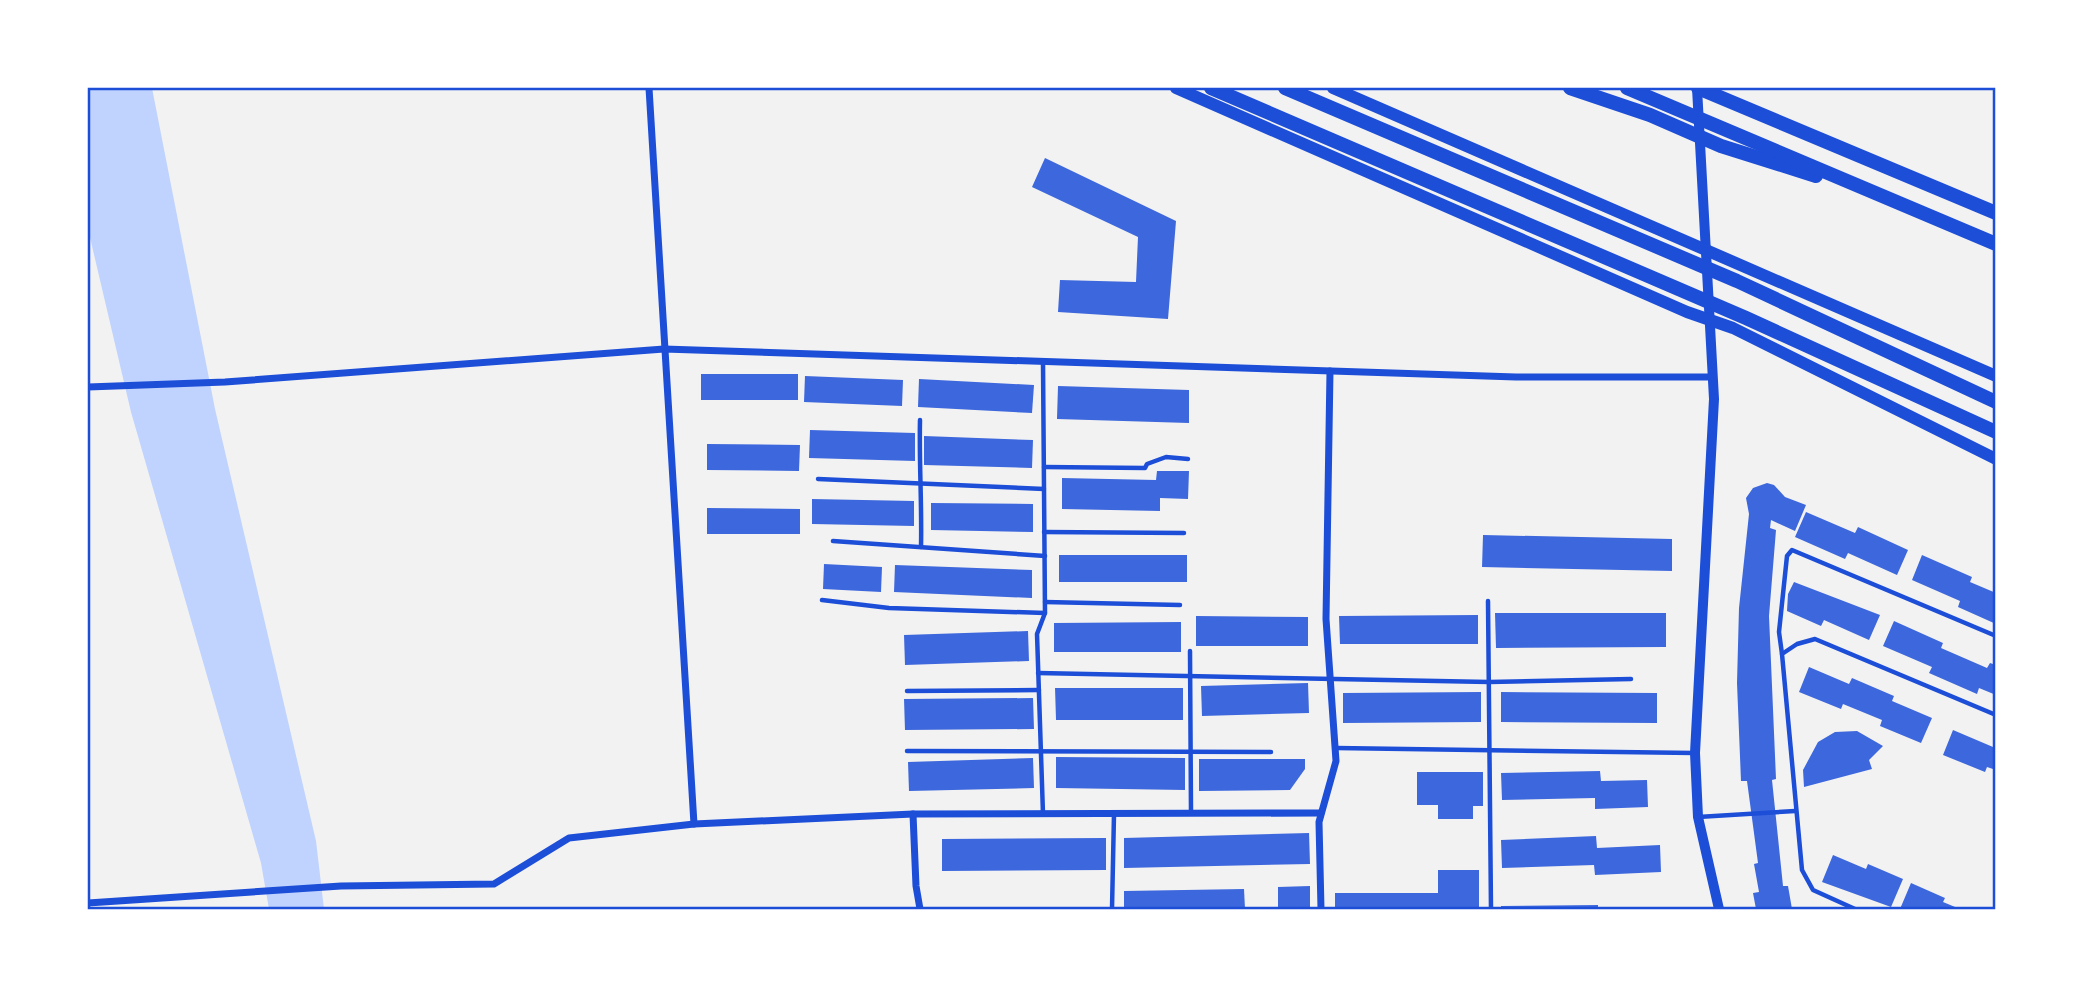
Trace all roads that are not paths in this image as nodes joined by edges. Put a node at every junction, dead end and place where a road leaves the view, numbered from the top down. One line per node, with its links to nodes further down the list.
1 (649, 88): 12 (street)
2 (1177, 88): 22 (main road)
3 (1211, 88): 20 (highway)
4 (1285, 88): 18 (highway)
5 (1333, 88): 15 (main road)
6 (1570, 88): 9 (highway)
7 (1627, 88): 9 (highway)
8 (1698, 88): 10 (highway); 16 (street)
9 (1898, 202): 11 (highway)
10 (1996, 214)
11 (1996, 244)
12 (664, 349): 13 (street); 17 (street); 62 (street)
13 (1042, 362): 14 (street); 23 (lane)
14 (1330, 371): 16 (street); 42 (street)
15 (1996, 376)
16 (1712, 377): 54 (street)
17 (88, 387)
18 (1996, 402)
19 (920, 420): 25 (lane)
20 (1996, 432)
21 (1188, 458): 23 (lane)
22 (1996, 459)
23 (1044, 467): 26 (lane)
24 (818, 479): 25 (lane)
25 (923, 483): 26 (lane); 30 (lane)
26 (1044, 489): 27 (lane)
27 (1044, 532): 28 (lane); 31 (lane)
28 (1184, 533)
29 (833, 541): 30 (lane)
30 (921, 547): 31 (lane)
31 (1045, 556): 34 (lane)
32 (822, 600): 36 (lane)
33 (1488, 601): 44 (lane)
34 (1045, 602): 35 (lane); 36 (lane)
35 (1180, 605)
36 (1045, 613): 40 (lane)
37 (1996, 636): 39 (lane)
38 (1190, 651): 41 (lane)
39 (1782, 654): 47 (lane); 55 (lane)
40 (1038, 673): 41 (lane); 45 (lane)
41 (1190, 676): 42 (lane); 50 (lane)
42 (1331, 678): 44 (lane); 48 (street)
43 (1631, 679): 44 (lane)
44 (1489, 682): 51 (lane)
45 (1039, 690): 46 (lane); 49 (lane)
46 (907, 691)
47 (1996, 715)
48 (1335, 748): 51 (lane); 56 (street)
49 (1041, 749): 50 (lane); 52 (lane); 58 (lane)
50 (1191, 750): 53 (lane); 60 (lane)
51 (1491, 750): 54 (lane); 67 (lane)
52 (907, 751)
53 (1270, 752)
54 (1695, 753): 61 (street)
55 (1795, 811): 61 (lane); 69 (lane)
56 (1321, 813): 60 (street); 66 (street)
57 (913, 814): 58 (street); 62 (street); 64 (street)
58 (1043, 814): 59 (street)
59 (1114, 814): 60 (street); 65 (lane)
60 (1191, 814)
61 (1698, 817): 68 (street)
62 (694, 824): 63 (street)
63 (88, 903)
64 (920, 909)
65 (1112, 909)
66 (1321, 909)
67 (1491, 909)
68 (1719, 909)
69 (1855, 909)

